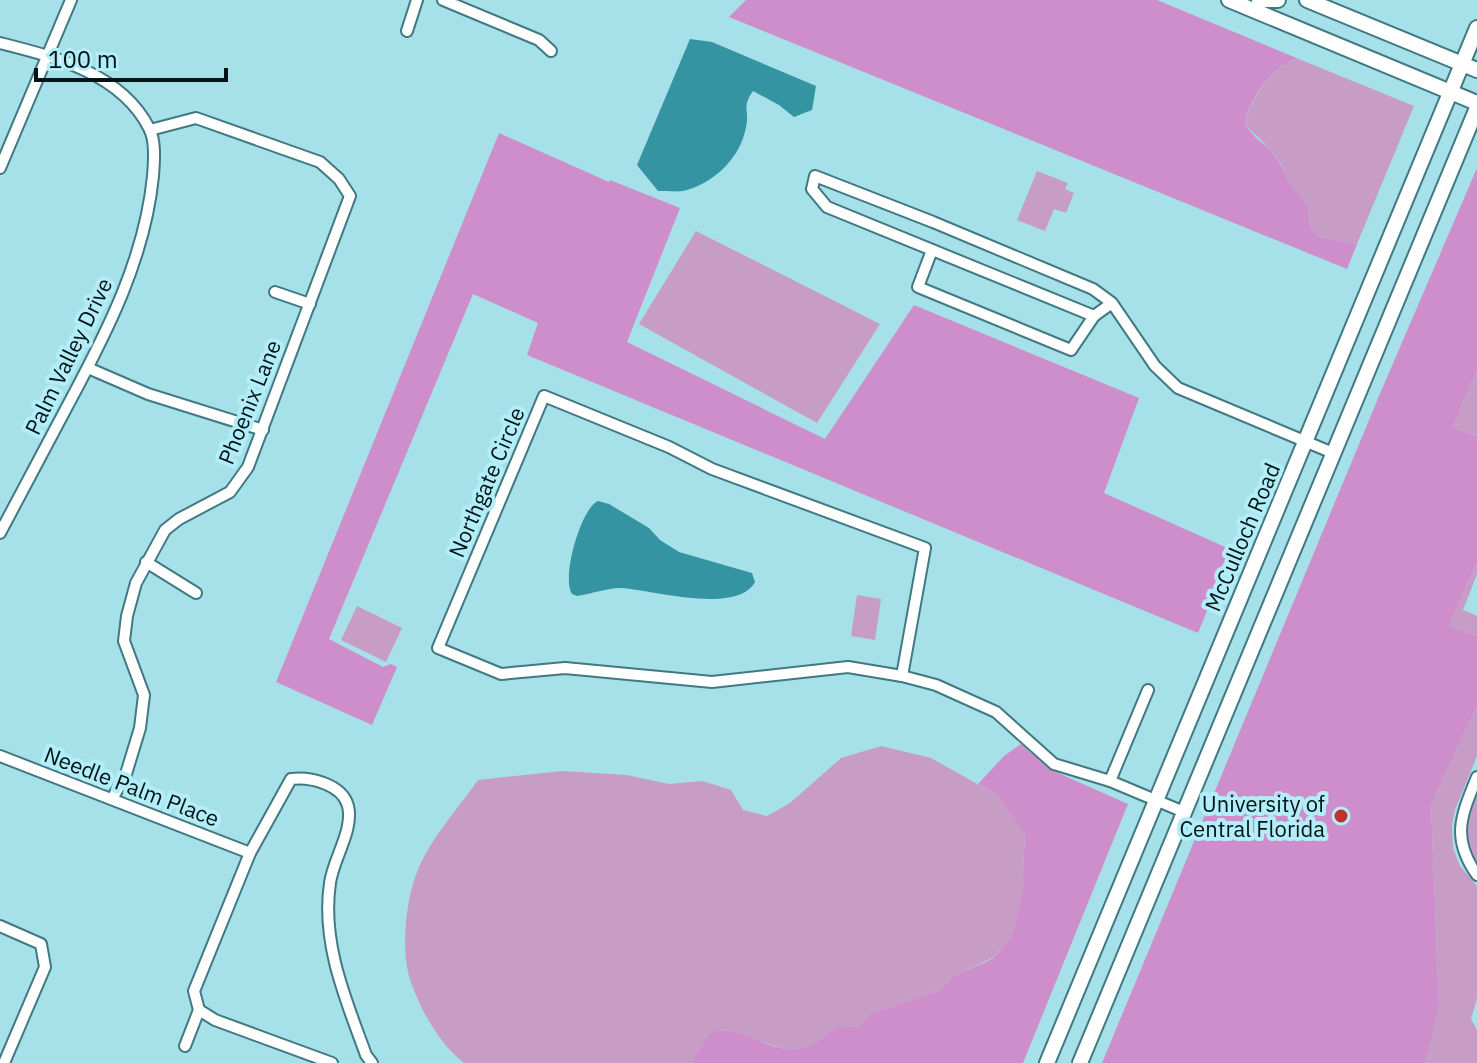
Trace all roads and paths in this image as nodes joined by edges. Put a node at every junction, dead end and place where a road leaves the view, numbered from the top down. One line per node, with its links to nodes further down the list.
1 (71, 0): 12 (street)
2 (417, 0): 9 (street)
3 (443, 0): 11 (street)
4 (1229, 0): 15 (main road)
5 (1259, 0): 6 (main road)
6 (1278, 0)
7 (1307, 0): 13 (main road)
8 (1477, 28): 13 (main road, McCulloch Road)
9 (407, 31)
10 (0, 43): 12 (street)
11 (551, 51)
12 (49, 56): 17 (street); 18 (street)
13 (1461, 63): 14 (main road); 15 (main road, McCulloch Road)
14 (1477, 70)
15 (1450, 91): 16 (main road); 26 (main road, McCulloch Road)
16 (1477, 106): 27 (main road)
17 (150, 130): 22 (street, Phoenix Lane); 24 (street, Palm Valley Drive)
18 (0, 168)
19 (932, 250): 21 (street); 23 (street); 23 (street)
20 (275, 292): 22 (street)
21 (1112, 303): 23 (street); 26 (street)
22 (310, 304): 25 (street, Phoenix Lane)
23 (1094, 316)
24 (88, 368): 25 (street); 28 (street, Palm Valley Drive)
25 (263, 430): 29 (street, Phoenix Lane)
26 (1305, 442): 27 (street); 37 (main road, McCulloch Road)
27 (1333, 453): 38 (main road)
28 (0, 533)
29 (146, 562): 30 (street); 36 (street, Phoenix Lane)
30 (196, 593)
31 (902, 676): 31 (street, Northgate Circle); 35 (street, Northgate Circle)
32 (1148, 690): 35 (street)
33 (0, 756): 36 (street, Needle Palm Place)
34 (1477, 777): 40 (street)
35 (1110, 781): 37 (street, Northgate Circle)
36 (112, 799): 39 (street, Needle Palm Place)
37 (1156, 801): 38 (street, Northgate Circle); 48 (main road, McCulloch Road)
38 (1184, 812): 49 (main road)
39 (250, 853): 42 (street); 44 (street)
40 (1477, 875)
41 (0, 926): 45 (street)
42 (199, 1010): 43 (street); 46 (street)
43 (185, 1046)
44 (369, 1059): 47 (street)
45 (4, 1063)
46 (332, 1063)
47 (357, 1063)
48 (1047, 1063)
49 (1080, 1063)

